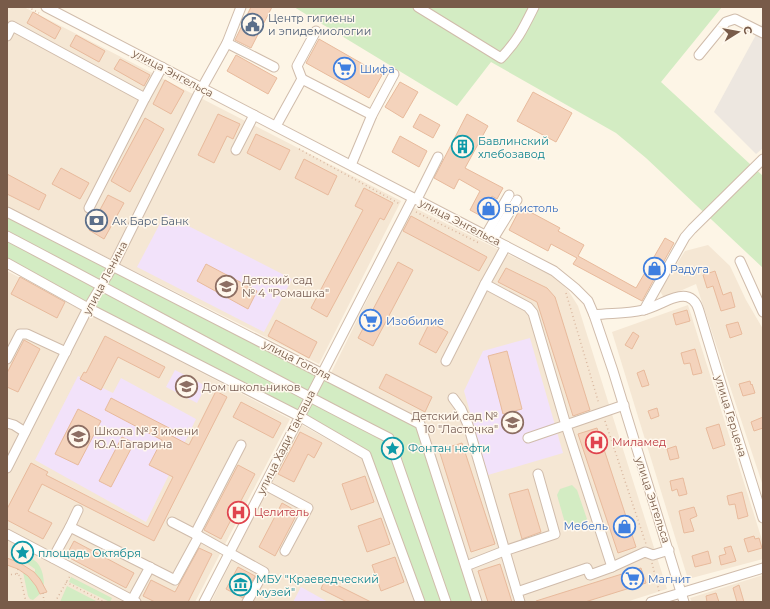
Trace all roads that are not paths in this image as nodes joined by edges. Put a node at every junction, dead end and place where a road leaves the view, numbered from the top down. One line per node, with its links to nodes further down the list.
1 (46, 7): 10 (street, улица Энгельса)
2 (241, 7): 8 (street, улица Ленина)
3 (418, 7): 4 (street)
4 (534, 7)
5 (316, 31): 13 (street)
6 (763, 33): 9 (street)
7 (7, 36): 15 (street)
8 (227, 43): 11 (street); 14 (street, улица Ленина)
9 (699, 55)
10 (162, 67): 14 (street, улица Энгельса); 15 (street)
11 (274, 67)
12 (394, 74): 17 (street)
13 (302, 79): 17 (street); 18 (street)
14 (202, 88): 16 (street, улица Энгельса); 33 (street, улица Ленина)
15 (145, 98): 26 (street)
16 (254, 115): 18 (street, улица Энгельса); 19 (street)
17 (372, 115): 22 (street)
18 (276, 126): 22 (street, улица Энгельса)
19 (236, 150)
20 (438, 156): 24 (street, улица Хади Такташа)
21 (763, 159): 37 (street)
22 (351, 165): 24 (street, улица Энгельса)
23 (509, 195): 29 (street)
24 (415, 199): 29 (street, улица Энгельса); 43 (street, улица Хади Такташа)
25 (517, 200): 29 (street)
26 (89, 208)
27 (7, 212): 33 (street, улица Гоголя)
28 (7, 236): 35 (street)
29 (490, 237): 30 (street, улица Энгельса)
30 (506, 246): 34 (street); 39 (street, улица Энгельса)
31 (740, 261): 38 (street)
32 (7, 263): 36 (street)
33 (113, 266): 35 (street, улица Ленина); 43 (street, улица Гоголя)
34 (486, 284): 42 (street); 49 (street)
35 (101, 286): 36 (street, улица Ленина); 44 (street)
36 (88, 308): 40 (street, улица Ленина); 47 (street)
37 (644, 310): 39 (street); 57 (street, улица Герцена)
38 (763, 312)
39 (594, 315): 46 (street, улица Энгельса)
40 (66, 352): 41 (street); 50 (street, улица Ленина)
41 (7, 358)
42 (446, 361)
43 (322, 374): 44 (street, улица Хади Такташа); 67 (street, улица Гоголя)
44 (309, 397): 47 (street, улица Хади Такташа); 77 (street)
45 (453, 398): 64 (street)
46 (624, 405): 49 (street); 62 (street, улица Энгельса)
47 (299, 416): 55 (street, улица Хади Такташа); 76 (street)
48 (7, 423): 50 (street)
49 (566, 425): 51 (street); 69 (street)
50 (26, 432): 53 (street, улица Ленина)
51 (528, 438)
52 (241, 445): 61 (street)
53 (7, 468)
54 (538, 474): 64 (street)
55 (265, 485): 63 (street); 65 (street, улица Хади Такташа)
56 (78, 510): 59 (street)
57 (763, 518)
58 (172, 522): 61 (street)
59 (70, 527): 66 (street); 68 (street)
60 (7, 534): 66 (street)
61 (197, 535): 65 (street); 68 (street)
62 (669, 550): 69 (street); 72 (street, улица Энгельса)
63 (285, 551)
64 (504, 551): 67 (street); 71 (street)
65 (229, 552): 74 (street, улица Хади Такташа); 75 (street)
66 (53, 558): 73 (street)
67 (466, 566): 78 (street, улица Гоголя)
68 (150, 567): 73 (street)
69 (612, 567): 71 (street)
70 (763, 568): 72 (street)
71 (517, 592): 79 (street)
72 (682, 592): 80 (street); 81 (street, улица Энгельса)
73 (134, 601)
74 (204, 602)
75 (247, 602)
76 (420, 602)
77 (446, 602)
78 (477, 602)
79 (520, 602)
80 (651, 602)
81 (684, 602)

